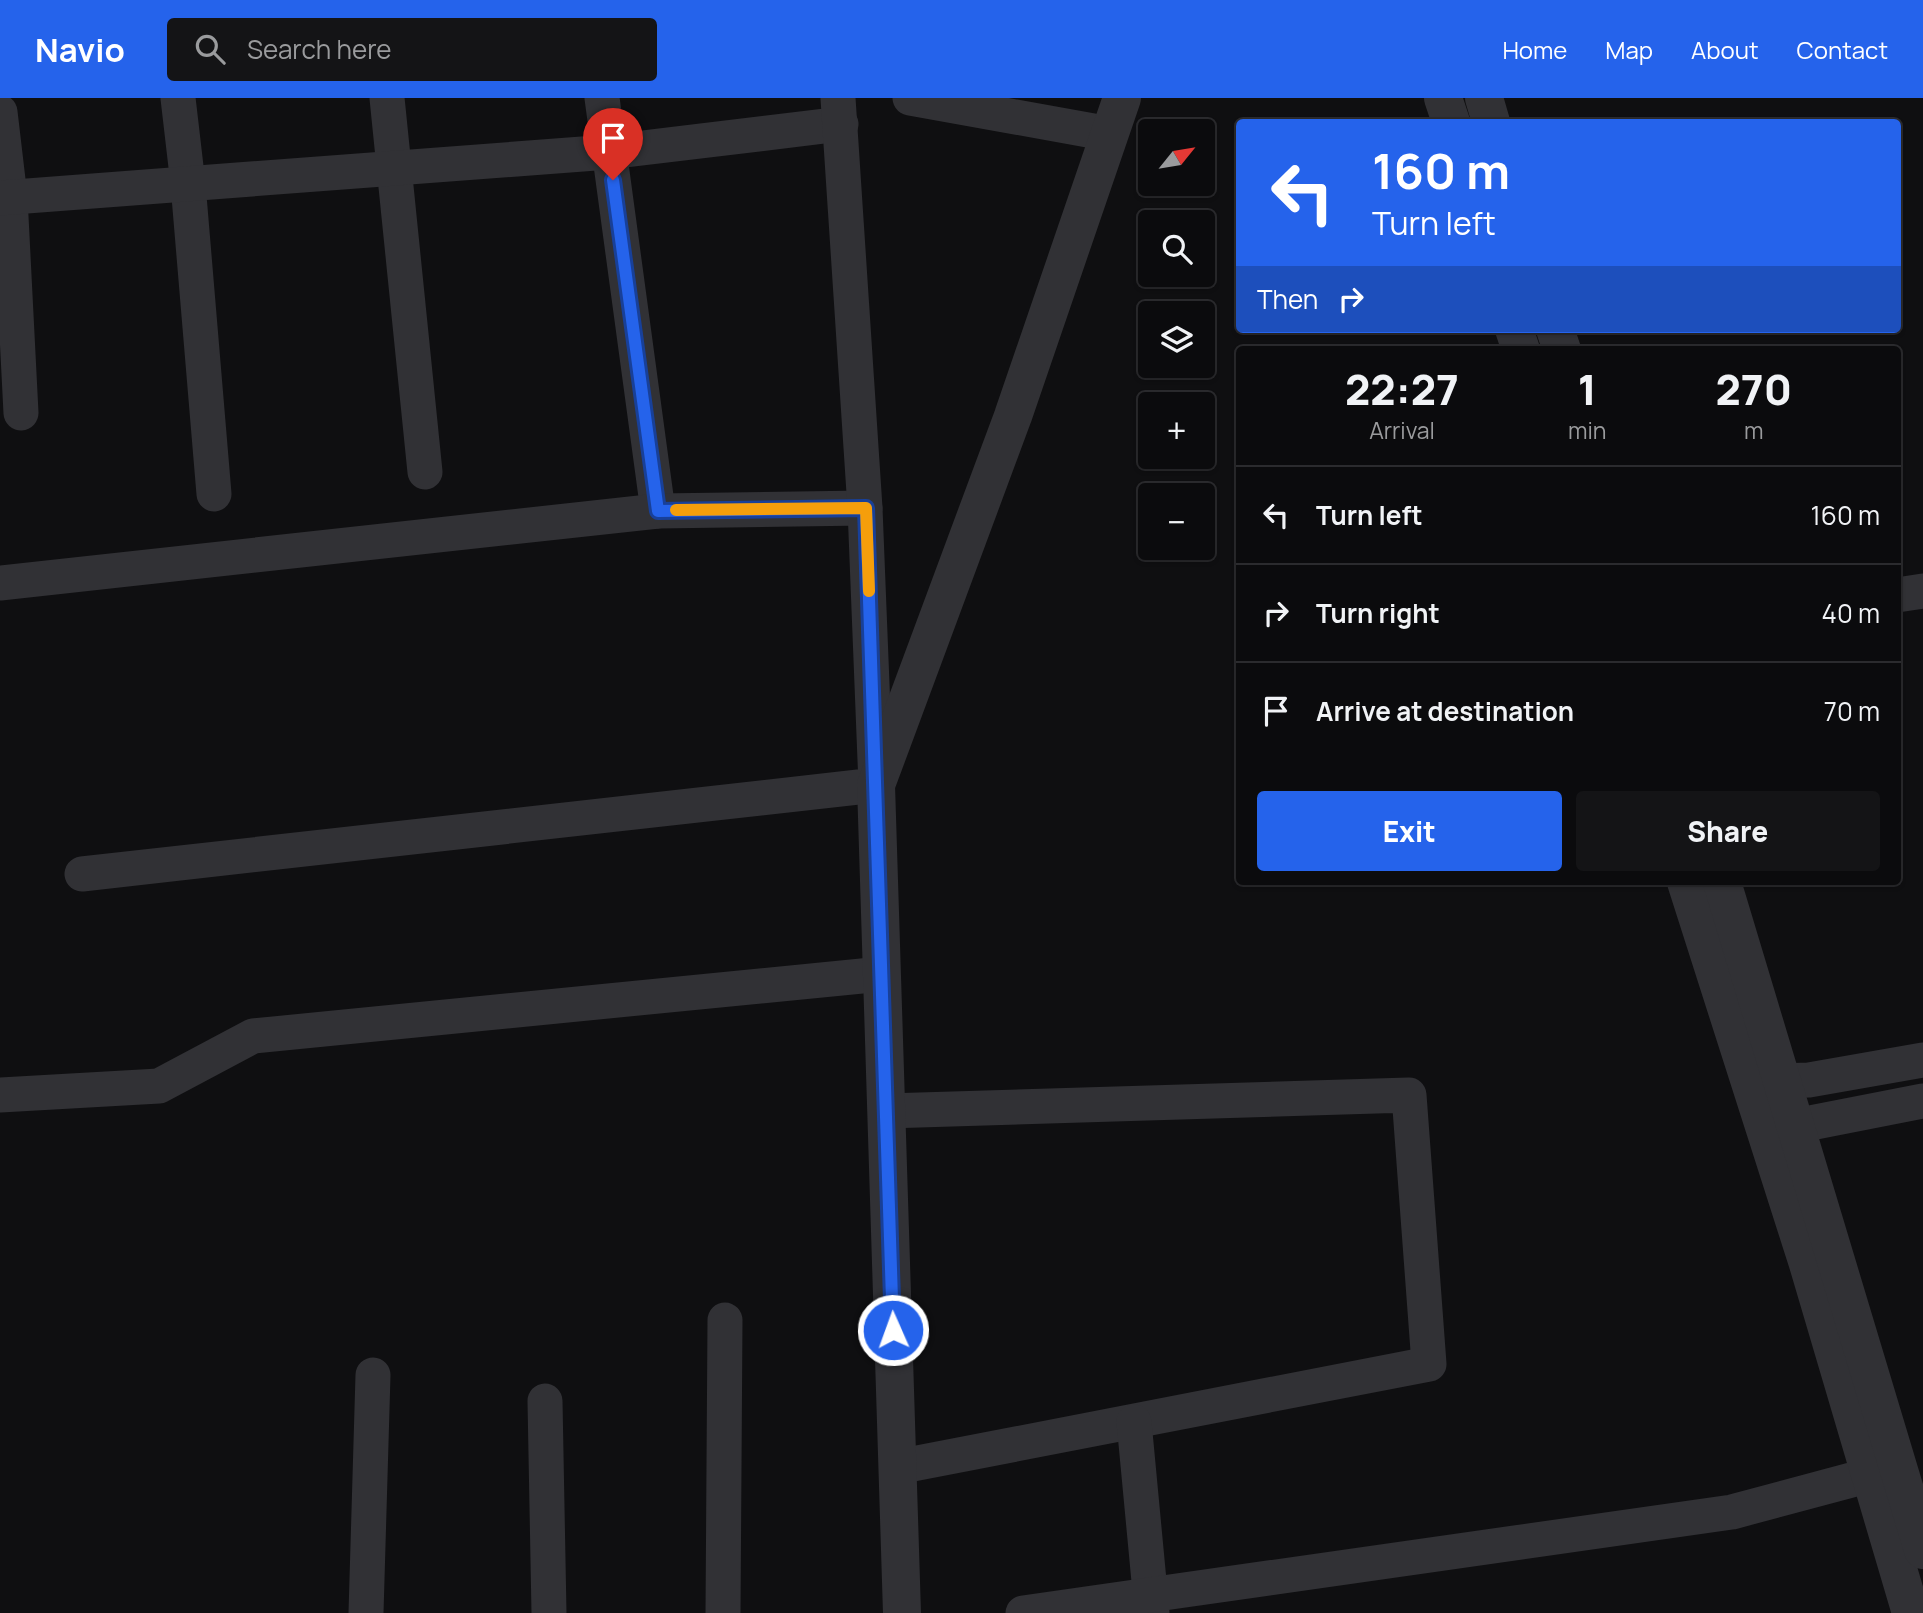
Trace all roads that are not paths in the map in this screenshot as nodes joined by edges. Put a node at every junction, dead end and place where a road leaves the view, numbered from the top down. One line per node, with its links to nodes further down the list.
1 (178, 98): 13 (street)
2 (387, 98): 12 (street)
3 (602, 98): 11 (street)
4 (911, 98): 10 (street)
5 (1122, 98): 10 (street)
6 (1443, 98): 9 (street)
7 (840, 111): 11 (street); 18 (street)
8 (0, 113): 14 (street)
9 (1450, 119)
10 (1110, 134): 23 (street)
11 (609, 152): 12 (street); 19 (street)
12 (394, 168): 13 (street); 16 (street)
13 (188, 184): 14 (street); 17 (street)
14 (5, 198): 15 (street)
15 (21, 413)
16 (425, 472)
17 (214, 494)
18 (866, 508): 19 (street); 23 (street)
19 (658, 511): 20 (street)
20 (0, 583)
21 (1923, 591): 22 (street)
22 (1901, 594)
23 (876, 785): 24 (street); 27 (street)
24 (82, 874)
25 (1687, 885): 29 (street)
26 (1723, 885): 29 (street)
27 (882, 974): 30 (street); 32 (street)
28 (1923, 1060): 29 (street)
29 (1766, 1081): 33 (street)
30 (0, 1095)
31 (1923, 1101): 33 (street)
32 (886, 1111): 37 (street); 38 (street)
33 (1780, 1127): 39 (street); 40 (street)
34 (725, 1320): 45 (street)
35 (373, 1375): 43 (street)
36 (545, 1401): 44 (street)
37 (1134, 1422): 38 (street); 42 (street)
38 (897, 1467): 46 (street)
39 (1870, 1475): 42 (street); 48 (street)
40 (1916, 1503): 41 (street)
41 (1923, 1550)
42 (1152, 1604): 47 (street)
43 (366, 1613)
44 (549, 1613)
45 (723, 1613)
46 (902, 1613)
47 (1023, 1613)
48 (1911, 1613)

